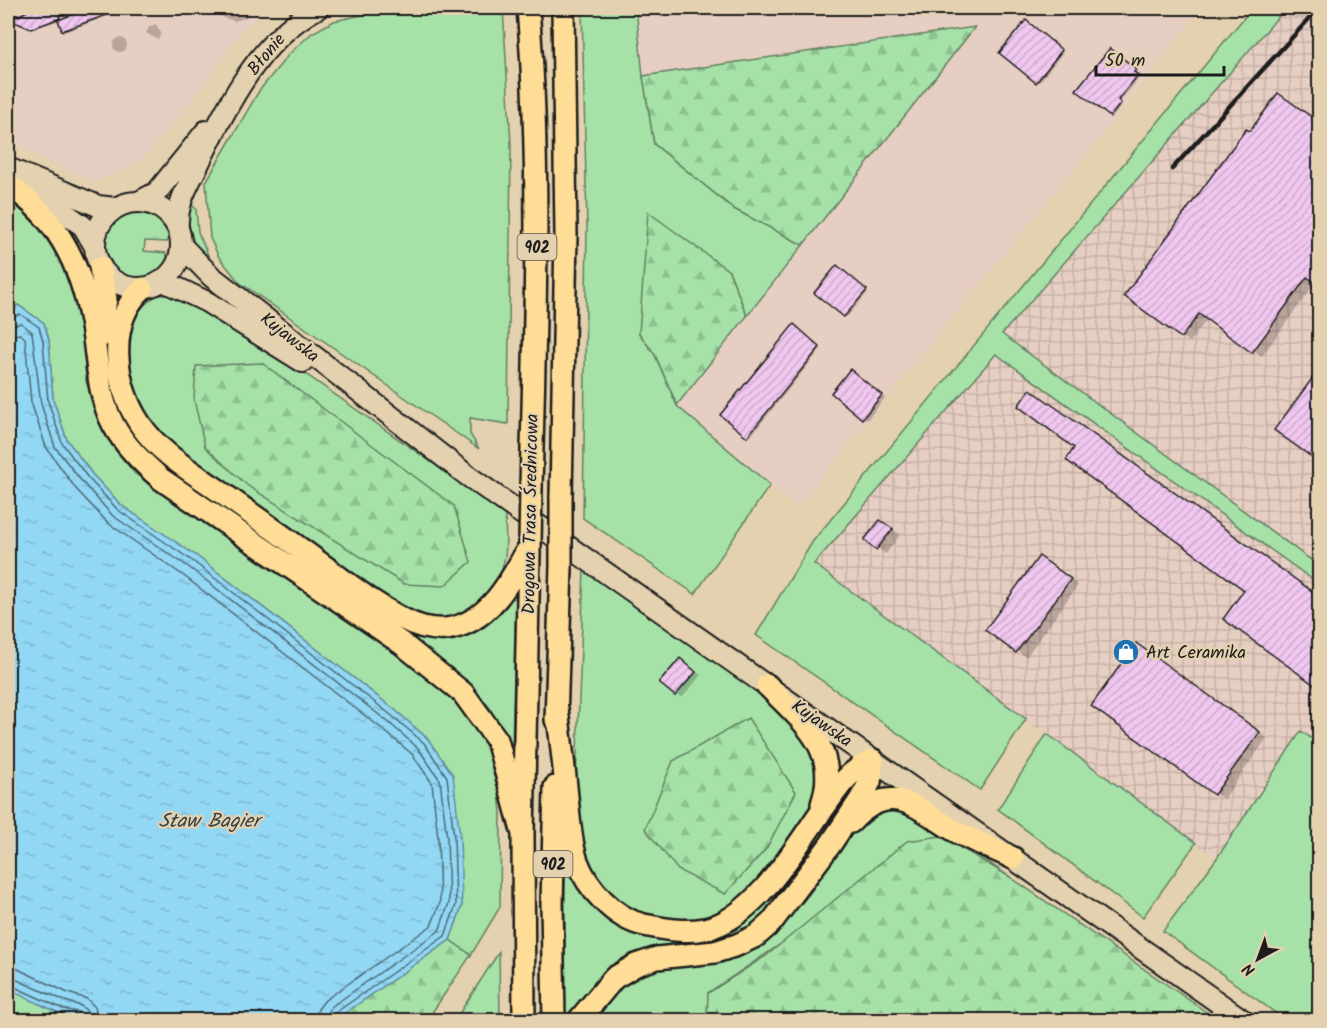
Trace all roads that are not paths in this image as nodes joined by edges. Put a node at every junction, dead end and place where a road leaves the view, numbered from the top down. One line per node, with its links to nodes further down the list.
1 (318, 8): 4 (street, Błonie)
2 (528, 8): 16 (main road, Drogowa Trasa Średnicowa / 902, bridge)
3 (563, 8): 18 (main road, Drogowa Trasa Średnicowa / 902, bridge)
4 (225, 110): 7 (street, Błonie); 9 (street, Błonie)
5 (8, 170): 8 (street); 10 (street)
6 (8, 185): 14 (main road)
7 (138, 202): 8 (street); 9 (street)
8 (115, 208): 10 (street)
9 (180, 237): 12 (street); 15 (street, Kujawska)
10 (94, 245): 11 (street)
11 (100, 267): 13 (street); 14 (main road)
12 (163, 281): 13 (street); 15 (street, Kujawska)
13 (142, 289): 16 (main road)
14 (98, 382): 21 (main road)
15 (400, 425): 17 (street, Kujawska)
16 (530, 545): 21 (main road, Drogowa Trasa Średnicowa / 902)
17 (767, 685): 19 (street, Kujawska); 20 (main road)
18 (556, 708): 20 (main road); 25 (main road, Drogowa Trasa Średnicowa / 902)
19 (873, 760): 20 (main road); 22 (main road); 23 (street, Kujawska)
20 (810, 828)
21 (523, 834): 24 (main road, Drogowa Trasa Średnicowa / 902)
22 (830, 845): 23 (main road); 26 (main road)
23 (1013, 858): 27 (street, Kujawska)
24 (525, 1020)
25 (554, 1020)
26 (579, 1020)
27 (1243, 1020)

